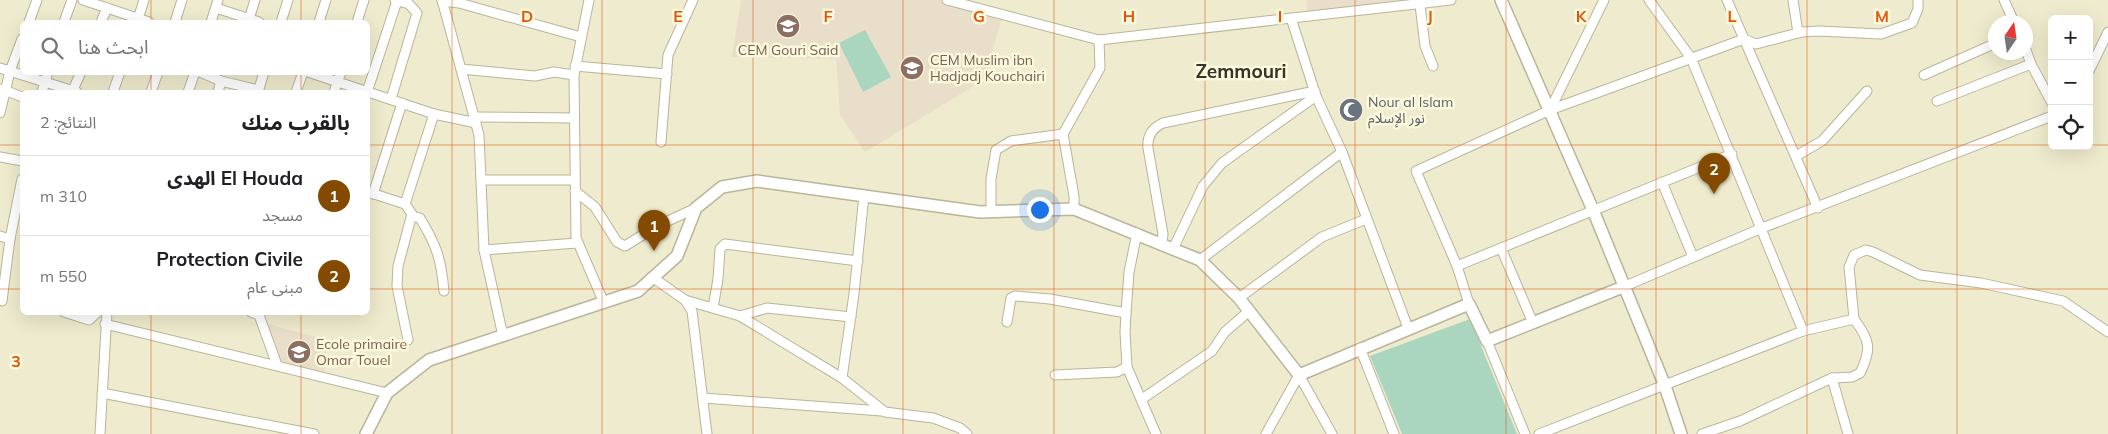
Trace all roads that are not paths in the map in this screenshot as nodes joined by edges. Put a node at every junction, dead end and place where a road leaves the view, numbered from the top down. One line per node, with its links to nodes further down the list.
1 (37, 0): 29 (street)
2 (72, 0): 30 (street)
3 (83, 0): 25 (street)
4 (144, 0): 33 (street)
5 (182, 0): 34 (street)
6 (256, 0): 28 (street)
7 (288, 0): 37 (street)
8 (326, 0): 38 (street)
9 (364, 0): 39 (street)
10 (396, 0): 86 (street); 92 (street)
11 (442, 0): 42 (street); 53 (street)
12 (589, 0): 42 (street)
13 (693, 0): 56 (street)
14 (947, 0): 44 (street)
15 (1451, 0): 24 (street)
16 (1502, 0): 95 (main road)
17 (1604, 0): 95 (street)
18 (1649, 0): 47 (street)
19 (1727, 0): 43 (street)
20 (1793, 0): 41 (street)
21 (1918, 0): 41 (street)
22 (2004, 0): 26 (street)
23 (217, 4): 28 (street); 35 (street)
24 (1420, 4): 27 (street); 51 (street)
25 (107, 8): 31 (street); 32 (street)
26 (2011, 15)
27 (1291, 18): 44 (street); 89 (street)
28 (249, 19): 36 (street)
29 (30, 20)
30 (65, 20)
31 (102, 20)
32 (135, 20)
33 (137, 20)
34 (176, 20)
35 (212, 20)
36 (252, 20)
37 (282, 20)
38 (320, 20)
39 (358, 20)
40 (2108, 32): 49 (street)
41 (1798, 33): 43 (street)
42 (581, 37): 55 (street)
43 (1744, 39): 47 (street); 105 (street)
44 (1099, 40): 101 (street)
45 (20, 44): 54 (street)
46 (1988, 47): 69 (street)
47 (1691, 58): 95 (street); 104 (street)
48 (2030, 60): 50 (street)
49 (2093, 63)
50 (2031, 64): 91 (street); 93 (street)
51 (1434, 66)
52 (0, 68): 54 (street)
53 (461, 69): 55 (street); 100 (street)
54 (10, 71): 57 (street); 73 (street)
55 (574, 71): 56 (street); 98 (street)
56 (667, 74): 102 (street)
57 (20, 75)
58 (21, 75): 72 (street)
59 (47, 75): 72 (street)
60 (80, 75): 76 (street)
61 (119, 75): 77 (street)
62 (157, 75): 78 (street)
63 (194, 75): 79 (street)
64 (207, 75): 70 (street)
65 (263, 75): 82 (street)
66 (301, 75): 83 (street)
67 (317, 75): 71 (street)
68 (340, 75): 71 (street)
69 (1924, 75)
70 (222, 81): 80 (street); 81 (street)
71 (338, 82): 84 (street); 85 (street)
72 (44, 83): 74 (street); 75 (street)
73 (3, 89): 90 (street); 96 (street)
74 (42, 90)
75 (67, 90)
76 (75, 90)
77 (114, 90)
78 (152, 90)
79 (189, 90)
80 (219, 90)
81 (254, 90)
82 (258, 90)
83 (297, 90)
84 (335, 90)
85 (361, 90)
86 (368, 90)
87 (1867, 91): 105 (street)
88 (370, 93): 92 (street)
89 (1316, 93): 103 (street); 128 (street); 129 (street)
90 (20, 96)
91 (2048, 96)
92 (391, 99): 94 (street)
93 (1937, 100)
94 (402, 103): 97 (street); 113 (street)
95 (1550, 110): 119 (main road); 135 (street)
96 (0, 113)
97 (434, 114): 100 (street); 115 (street)
98 (574, 118): 100 (street); 109 (street)
99 (2048, 118): 117 (street)
100 (475, 120): 108 (street)
101 (1063, 134): 118 (street); 120 (street)
102 (661, 142)
103 (1342, 152): 122 (street); 133 (street)
104 (1732, 154): 110 (street); 123 (street)
105 (1796, 156): 117 (street)
106 (0, 157): 107 (street)
107 (20, 161)
108 (481, 180): 109 (street); 131 (street)
109 (574, 180): 112 (street)
110 (1662, 182): 119 (street); 132 (street)
111 (20, 190): 126 (street)
112 (574, 191): 116 (street); 127 (street)
113 (370, 193): 115 (street)
114 (864, 195): 116 (main road); 120 (main road); 134 (street)
115 (405, 204): 121 (street)
116 (696, 208): 136 (main road)
117 (1818, 208): 123 (street)
118 (1074, 209): 120 (main road); 124 (main road)
119 (1593, 210): 130 (street); 137 (main road)
120 (990, 211)
121 (412, 216): 138 (street); 161 (street)
122 (1366, 219): 139 (street); 157 (street)
123 (1762, 228): 132 (street); 158 (street)
124 (1137, 233): 128 (main road); 146 (street)
125 (0, 236): 126 (street)
126 (10, 239): 140 (street)
127 (578, 243): 131 (street); 142 (street)
128 (1162, 243): 129 (main road)
129 (1173, 248): 133 (main road)
130 (1501, 248): 135 (street); 155 (street)
131 (484, 250): 160 (street)
132 (1693, 257): 137 (street)
133 (1200, 260): 139 (main road)
134 (858, 261): 144 (street); 152 (street)
135 (1457, 266): 143 (street)
136 (652, 277): 141 (street); 142 (main road)
137 (1623, 287): 155 (main road); 170 (main road)
138 (444, 291)
139 (1240, 298): 145 (main road)
140 (0, 300)
141 (685, 300): 144 (street); 173 (street)
142 (604, 303): 160 (main road)
143 (1469, 304): 157 (main road); 162 (main road)
144 (713, 308): 151 (street)
145 (1249, 311): 167 (main road); 174 (street)
146 (1126, 313): 154 (street); 165 (street)
147 (73, 315): 148 (street)
148 (95, 315)
149 (106, 315): 156 (street)
150 (259, 315): 164 (street)
151 (740, 316): 152 (street); 168 (street)
152 (851, 317): 168 (street)
153 (1854, 319): 158 (street); 159 (street); 169 (street)
154 (1007, 322)
155 (1533, 323): 162 (main road)
156 (105, 324): 164 (street); 171 (street)
157 (1408, 328): 163 (main road)
158 (1803, 332): 170 (street)
159 (2108, 332)
160 (503, 336): 172 (main road)
161 (408, 340)
162 (1487, 341): 185 (street)
163 (1360, 348): 167 (main road); 184 (street)
164 (277, 365): 172 (street)
165 (1128, 367): 166 (street); 174 (street)
166 (1055, 375)
167 (1299, 375): 182 (street); 183 (street)
168 (842, 378): 175 (street)
169 (1832, 378): 188 (street); 189 (street)
170 (1664, 386): 186 (street); 187 (main road)
171 (102, 393): 176 (street); 177 (street)
172 (387, 393): 178 (main road)
173 (703, 398): 175 (street); 179 (street)
174 (1142, 399): 181 (street)
175 (885, 412): 180 (street)
176 (100, 434)
177 (314, 434)
178 (366, 434)
179 (707, 434)
180 (967, 434)
181 (1156, 434)
182 (1266, 434)
183 (1332, 434)
184 (1394, 434)
185 (1525, 434)
186 (1539, 434)
187 (1681, 434)
188 (1702, 434)
189 (1848, 434)

